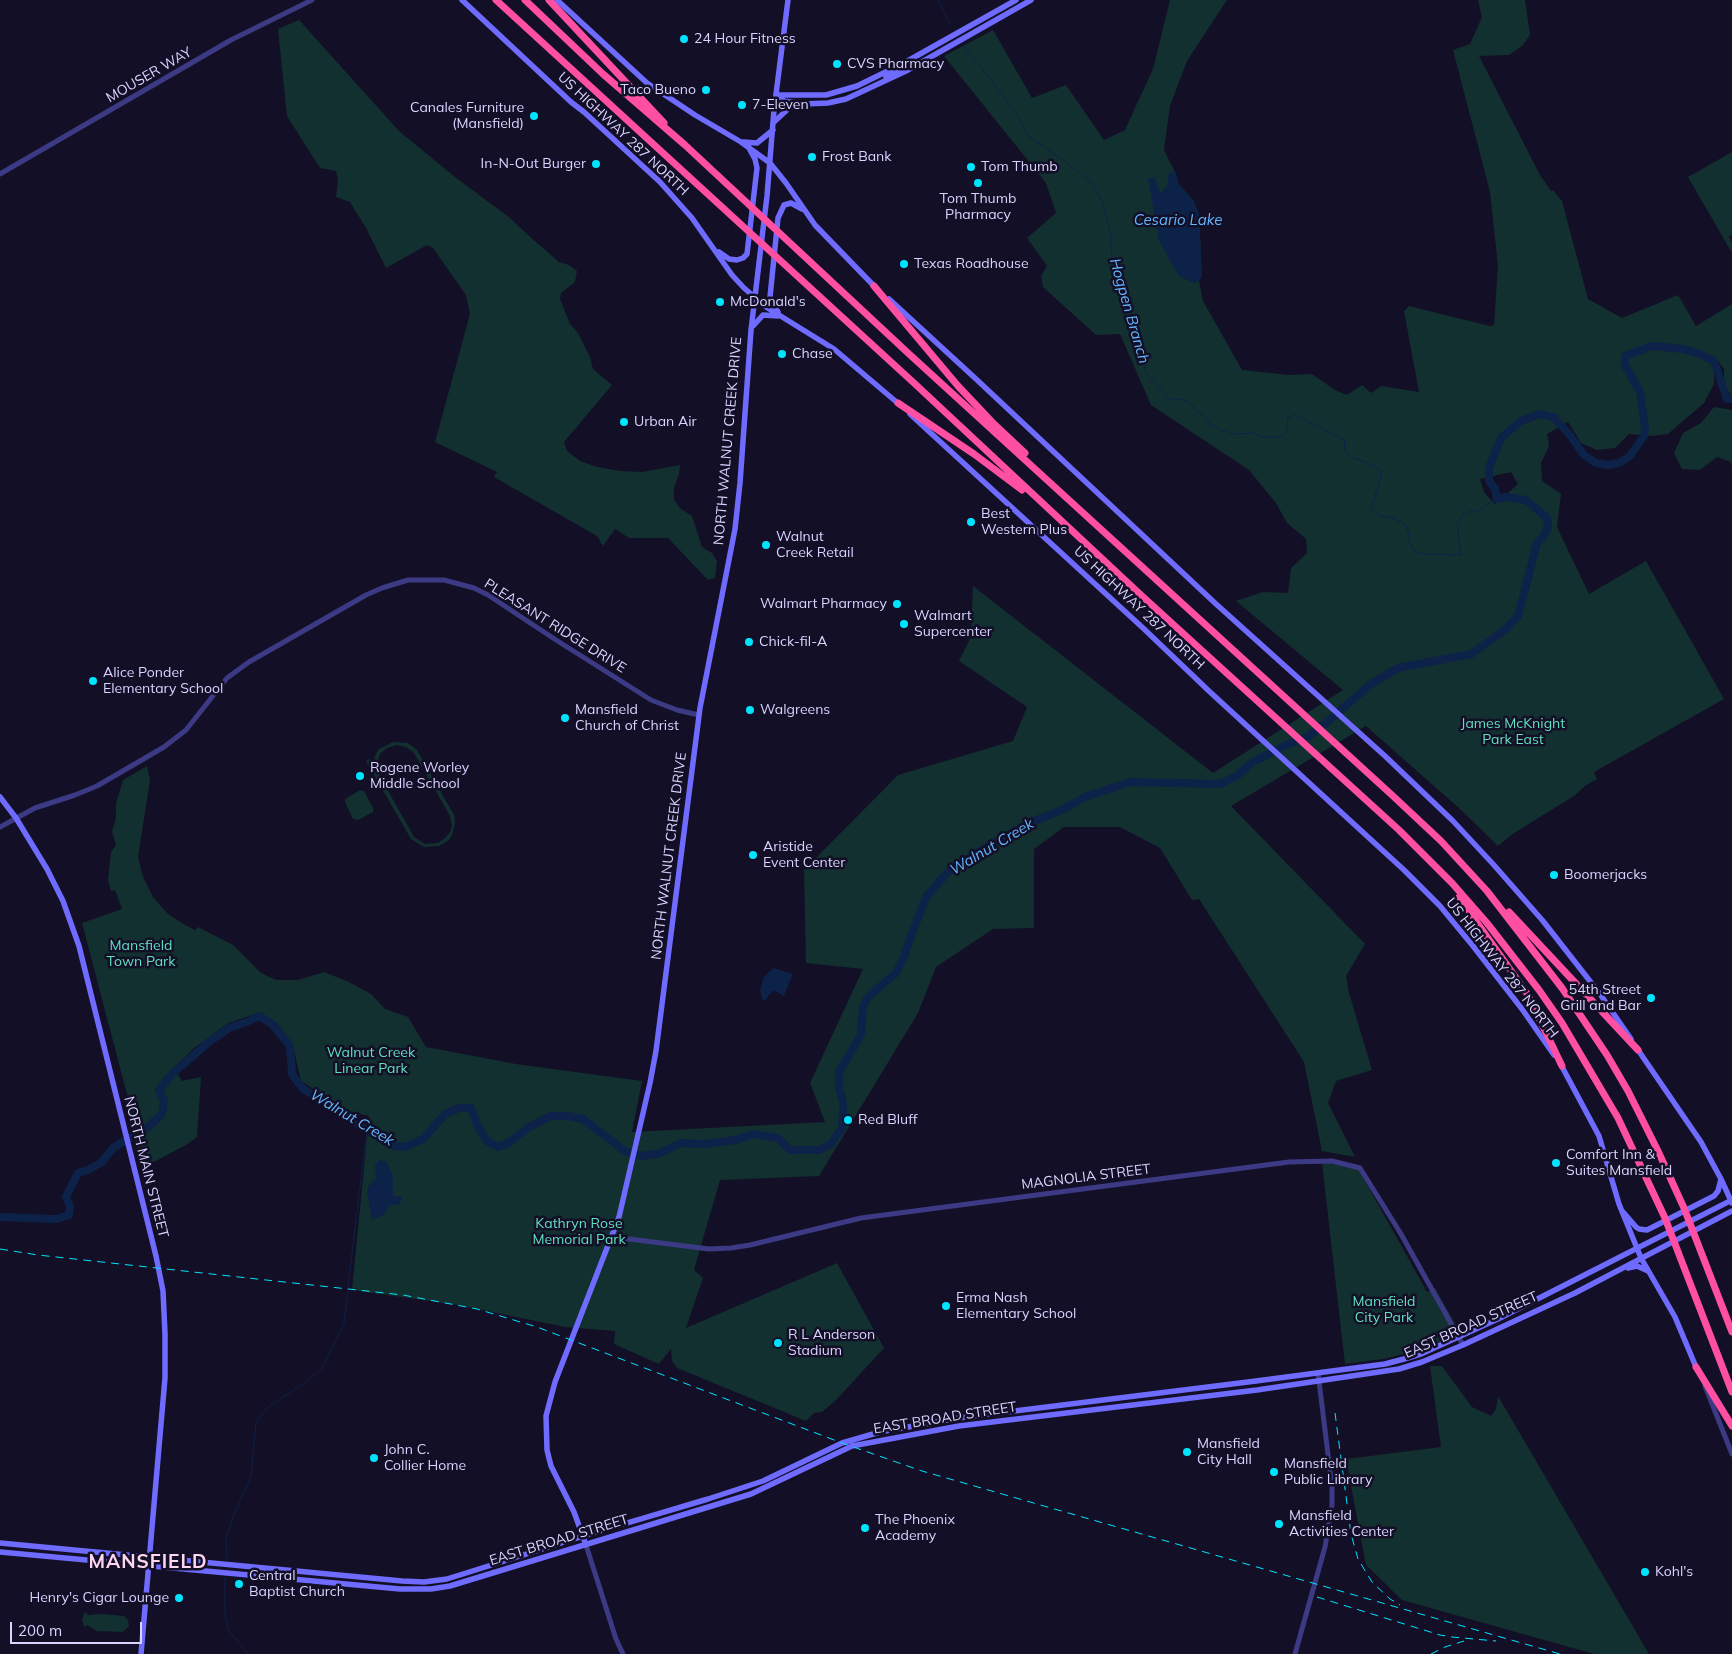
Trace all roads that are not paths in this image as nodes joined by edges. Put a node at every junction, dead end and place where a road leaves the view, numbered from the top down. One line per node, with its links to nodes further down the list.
1 (312, 0): 23 (street, MOUSER WAY)
2 (462, 0): 25 (main road, US HIGHWAY 287 NORTH)
3 (496, 0): 32 (highway)
4 (525, 0): 20 (highway)
5 (549, 0): 20 (highway)
6 (557, 0): 21 (main road)
7 (788, 0): 15 (main road, NORTH WALNUT CREEK DRIVE)
8 (1016, 0): 10 (main road)
9 (1031, 0): 12 (main road)
10 (925, 50): 11 (main road); 12 (main road)
11 (904, 63): 13 (main road); 14 (main road)
12 (906, 71): 13 (main road)
13 (883, 83): 16 (main road)
14 (857, 86): 15 (main road); 16 (main road)
15 (776, 95): 17 (main road); 18 (main road, NORTH WALNUT CREEK DRIVE)
16 (846, 99): 17 (main road)
17 (802, 104): 18 (main road)
18 (774, 122): 19 (main road, NORTH WALNUT CREEK DRIVE)
19 (773, 130): 21 (main road); 22 (main road, NORTH WALNUT CREEK DRIVE)
20 (675, 137): 31 (highway)
21 (741, 142): 22 (main road); 25 (main road)
22 (770, 163): 24 (main road); 27 (main road, NORTH WALNUT CREEK DRIVE)
23 (0, 174)
24 (807, 214): 26 (main road); 28 (main road)
25 (716, 250): 27 (main road, US HIGHWAY 287 NORTH)
26 (874, 286): 31 (highway); 39 (main road)
27 (754, 298): 28 (main road, US HIGHWAY 287 NORTH); 29 (main road, NORTH WALNUT CREEK DRIVE)
28 (780, 316): 29 (main road); 30 (main road, US HIGHWAY 287 NORTH)
29 (751, 330): 33 (main road, NORTH WALNUT CREEK DRIVE)
30 (898, 403): 32 (highway); 40 (main road, US HIGHWAY 287 NORTH)
31 (1042, 475): 38 (highway)
32 (1032, 494): 37 (highway)
33 (699, 715): 35 (street, PLEASANT RIDGE DRIVE); 46 (main road, NORTH WALNUT CREEK DRIVE)
34 (0, 797): 35 (main road, NORTH MAIN STREET)
35 (16, 818): 36 (street, PLEASANT RIDGE DRIVE); 85 (main road, NORTH MAIN STREET)
36 (0, 827)
37 (1452, 883): 40 (highway); 65 (highway)
38 (1490, 894): 39 (highway); 55 (highway)
39 (1638, 1050): 41 (main road)
40 (1562, 1066): 44 (main road, US HIGHWAY 287 NORTH)
41 (1721, 1179): 42 (main road); 43 (main road); 44 (main road)
42 (1732, 1188)
43 (1732, 1201): 47 (main road, EAST BROAD STREET)
44 (1622, 1210): 47 (main road, US HIGHWAY 287 NORTH)
45 (1732, 1211): 48 (main road, EAST BROAD STREET)
46 (613, 1237): 56 (street, MAGNOLIA STREET); 80 (main road, NORTH WALNUT CREEK DRIVE)
47 (1638, 1249): 48 (main road, US HIGHWAY 287 NORTH); 51 (main road, EAST BROAD STREET)
48 (1641, 1258): 49 (main road, EAST BROAD STREET); 50 (main road, US HIGHWAY 287 NORTH)
49 (1619, 1270): 50 (main road); 52 (main road, EAST BROAD STREET)
50 (1650, 1272): 61 (main road, US HIGHWAY 287 NORTH)
51 (1570, 1283): 52 (main road); 53 (main road, EAST BROAD STREET)
52 (1575, 1293): 54 (main road, EAST BROAD STREET)
53 (1500, 1318): 54 (main road); 56 (main road, EAST BROAD STREET)
54 (1504, 1326): 57 (main road, EAST BROAD STREET)
55 (1732, 1332)
56 (1459, 1337): 57 (street, MAGNOLIA STREET); 58 (main road, EAST BROAD STREET)
57 (1463, 1345): 59 (main road, EAST BROAD STREET)
58 (1421, 1354): 59 (main road); 60 (main road, EAST BROAD STREET)
59 (1422, 1362): 62 (main road, EAST BROAD STREET)
60 (1385, 1364): 62 (main road); 63 (main road, EAST BROAD STREET)
61 (1696, 1367): 70 (highway); 76 (street)
62 (1386, 1372): 64 (main road, EAST BROAD STREET)
63 (1318, 1373): 64 (street); 66 (main road, EAST BROAD STREET)
64 (1319, 1381): 68 (main road, EAST BROAD STREET); 94 (street)
65 (1732, 1392)
66 (997, 1413): 67 (main road, EAST BROAD STREET); 68 (main road)
67 (958, 1418): 69 (main road); 71 (main road, EAST BROAD STREET)
68 (998, 1421): 69 (main road, EAST BROAD STREET)
69 (959, 1426): 73 (main road, EAST BROAD STREET)
70 (1732, 1426)
71 (909, 1428): 72 (main road, EAST BROAD STREET); 73 (main road)
72 (880, 1432): 74 (main road); 75 (main road, EAST BROAD STREET)
73 (910, 1435): 74 (main road, EAST BROAD STREET)
74 (882, 1440): 77 (main road, EAST BROAD STREET)
75 (823, 1450): 77 (main road); 78 (main road, EAST BROAD STREET)
76 (1732, 1454)
77 (829, 1457): 79 (main road, EAST BROAD STREET)
78 (654, 1515): 79 (main road); 80 (main road, EAST BROAD STREET)
79 (656, 1523): 82 (main road, EAST BROAD STREET)
80 (583, 1536): 82 (main road, NORTH WALNUT CREEK DRIVE); 89 (main road, EAST BROAD STREET)
81 (0, 1543): 84 (main road, EAST BROAD STREET)
82 (586, 1545): 91 (main road, EAST BROAD STREET); 93 (street)
83 (0, 1552): 86 (main road, EAST BROAD STREET)
84 (83, 1552): 85 (main road, EAST BROAD STREET); 86 (main road)
85 (149, 1558): 87 (main road, EAST BROAD STREET); 88 (main road, NORTH MAIN STREET)
86 (82, 1560): 88 (main road, EAST BROAD STREET)
87 (209, 1564): 89 (main road, EAST BROAD STREET); 90 (main road)
88 (148, 1566): 90 (main road, EAST BROAD STREET); 92 (main road, NORTH MAIN STREET)
89 (241, 1566): 91 (main road)
90 (208, 1571): 91 (main road, EAST BROAD STREET)
91 (240, 1574)
92 (141, 1654)
93 (623, 1654)
94 (1294, 1654)

